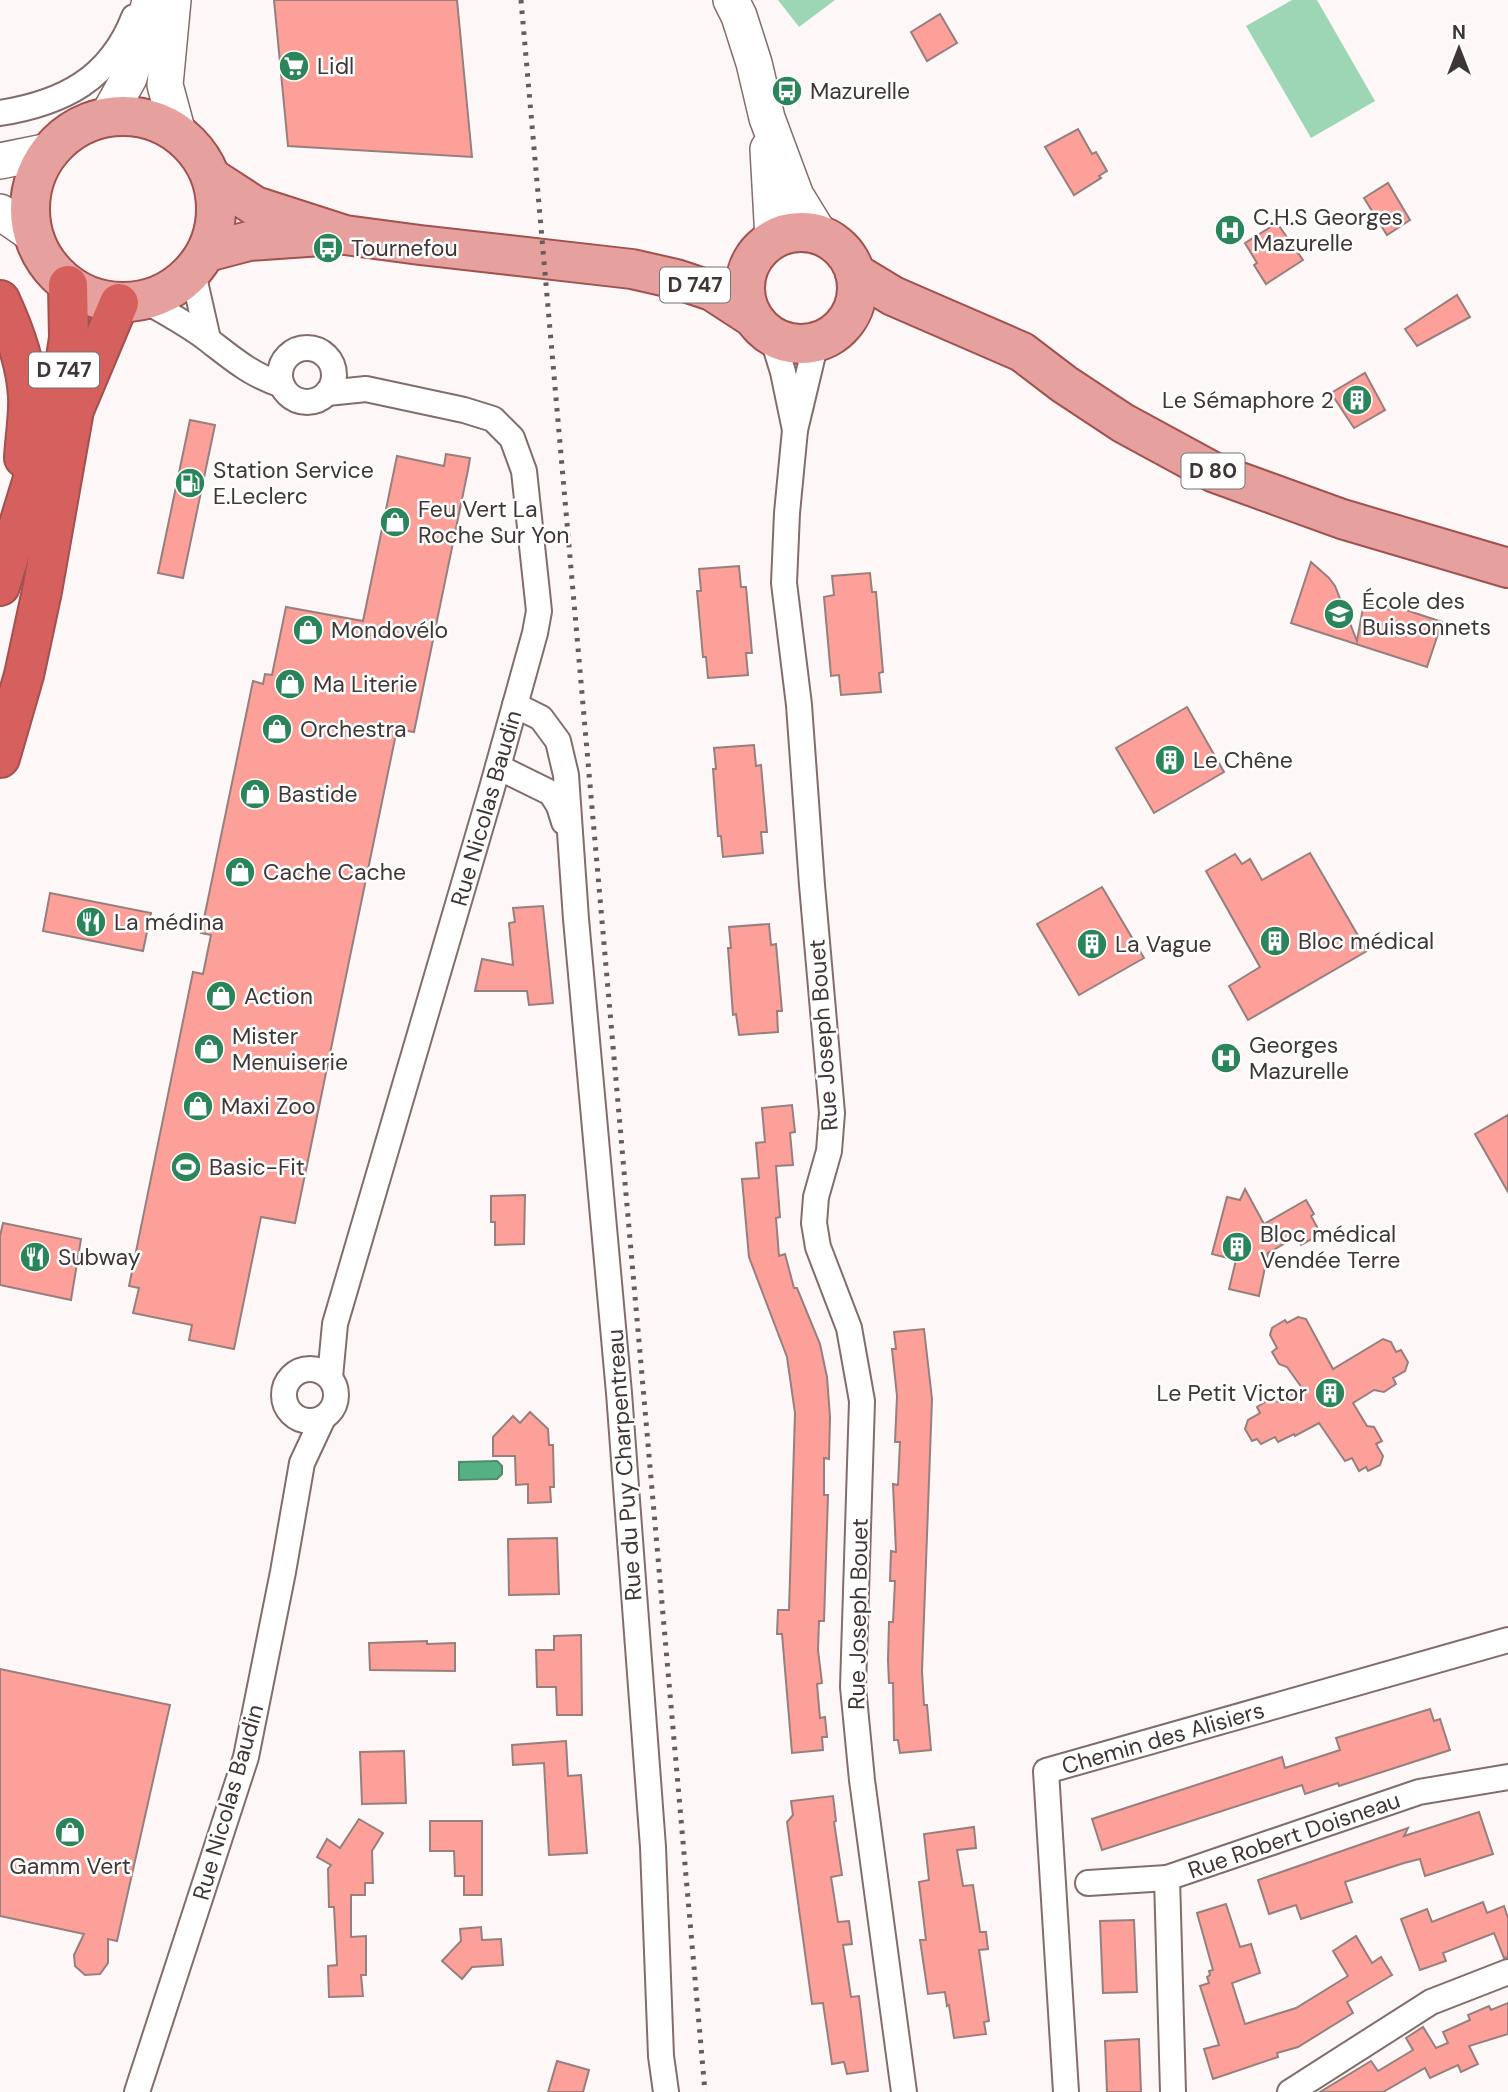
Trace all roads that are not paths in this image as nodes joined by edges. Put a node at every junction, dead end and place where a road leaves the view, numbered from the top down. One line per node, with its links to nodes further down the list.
1 (140, 0): 5 (street)
2 (150, 0): 6 (main road)
3 (173, 0): 8 (main road)
4 (731, 0): 7 (main road)
5 (0, 113)
6 (107, 117): 8 (main road); 9 (main road)
7 (767, 118): 15 (main road); 16 (main road)
8 (178, 133): 11 (main road)
9 (49, 151): 10 (main road); 13 (main road)
10 (0, 161)
11 (212, 178): 14 (main road, D 747); 17 (main road)
12 (0, 212): 13 (main road)
13 (32, 234): 20 (main road)
14 (345, 234): 17 (main road, D 747); 18 (main road, D 747)
15 (820, 235): 16 (main road); 19 (main road)
16 (764, 248): 18 (main road, D 747); 24 (main road)
17 (200, 262): 22 (main road); 26 (street)
18 (632, 268): 24 (main road, D 747)
19 (855, 273): 23 (main road, D 80); 25 (main road)
20 (68, 285): 22 (main road); 36 (highway, D 747)
21 (0, 300): 34 (highway)
22 (133, 302): 26 (street); 38 (highway, D 747)
23 (943, 319): 25 (main road, D 80); 35 (main road, D 80)
24 (762, 326): 25 (main road); 33 (street, Rue Joseph Bouet)
25 (830, 333): 33 (street, Rue Joseph Bouet)
26 (208, 339): 28 (street)
27 (286, 358): 28 (street); 29 (street); 30 (street)
28 (236, 362): 30 (street)
29 (333, 368): 31 (street, Rue Nicolas Baudin); 32 (street)
30 (282, 385): 32 (street)
31 (366, 389): 32 (street, Rue Nicolas Baudin); 37 (street, Rue Nicolas Baudin)
32 (327, 393)
33 (794, 430): 54 (street, Rue Joseph Bouet)
34 (0, 553)
35 (1508, 568)
36 (0, 586)
37 (516, 705): 39 (street, Rue Nicolas Baudin); 40 (street, Rue du Puy Charpentreau)
38 (0, 758)
39 (498, 767): 40 (street, Rue du Puy Charpentreau); 41 (street, Rue Nicolas Baudin)
40 (569, 840): 53 (street, Rue du Puy Charpentreau)
41 (335, 1324): 42 (street, Rue Nicolas Baudin); 43 (street, Rue Nicolas Baudin)
42 (305, 1368): 43 (street); 44 (street)
43 (330, 1377): 45 (street)
44 (291, 1415): 45 (street); 46 (street, Rue Nicolas Baudin)
45 (323, 1418): 46 (street, Rue Nicolas Baudin)
46 (302, 1463): 52 (street, Rue Nicolas Baudin)
47 (1508, 1640): 55 (street, Chemin des Alisiers)
48 (1508, 1777): 49 (street, Rue Robert Doisneau)
49 (1167, 1878): 50 (street); 56 (street, Rue Robert Doisneau)
50 (1088, 1883)
51 (1508, 1972): 57 (street)
52 (137, 2092)
53 (666, 2092)
54 (904, 2092)
55 (1066, 2092)
56 (1173, 2092)
57 (1290, 2092)

